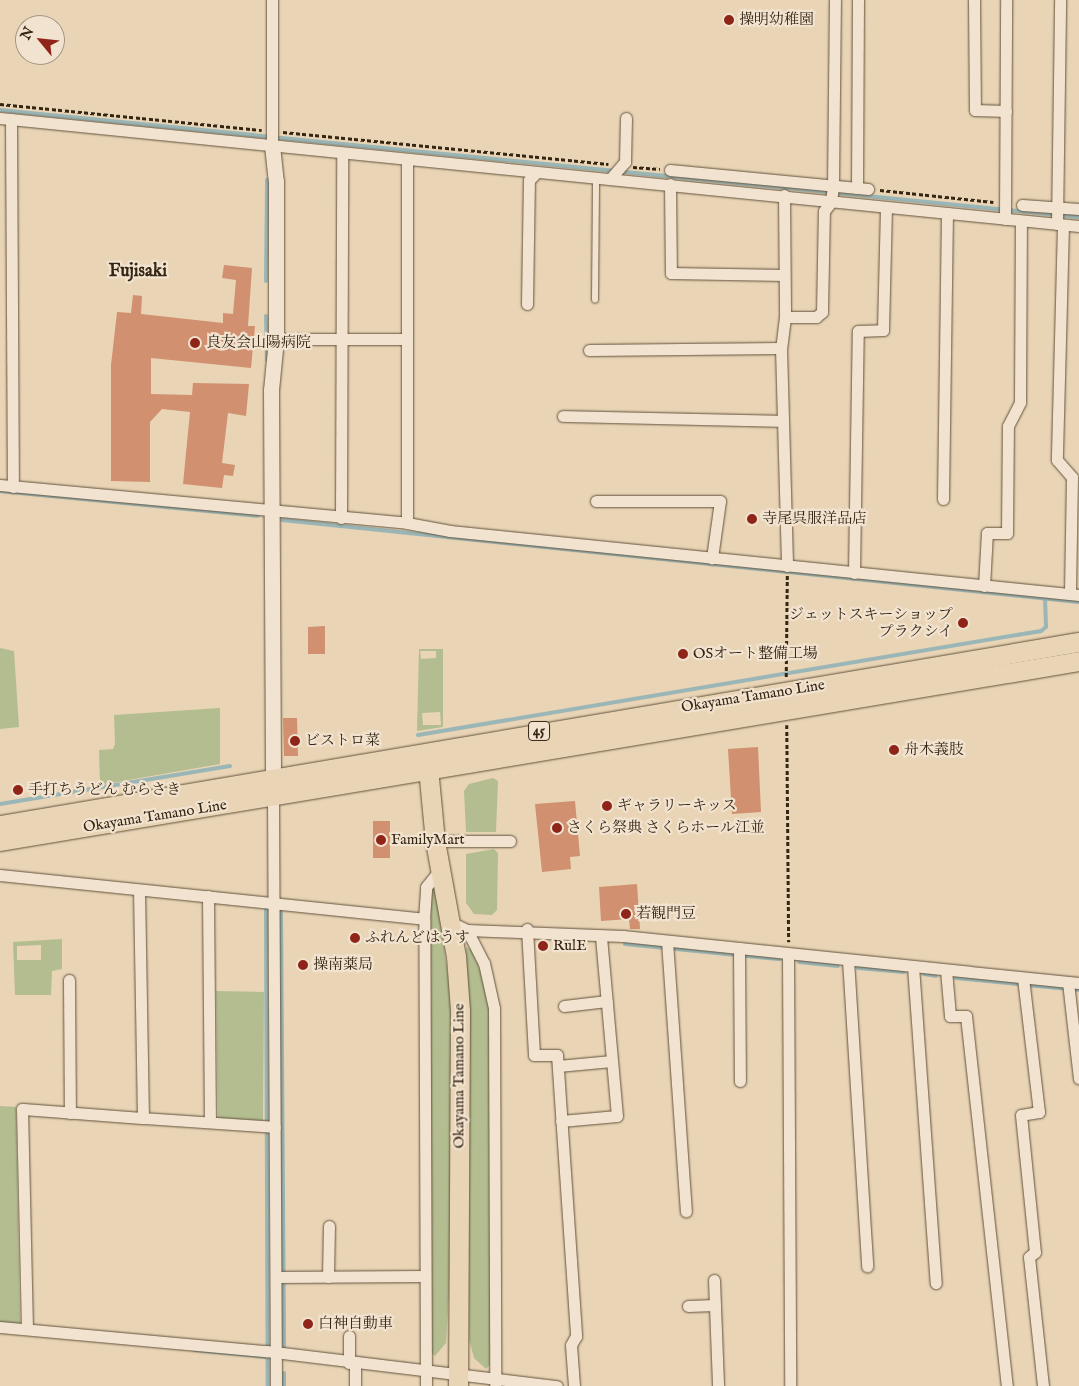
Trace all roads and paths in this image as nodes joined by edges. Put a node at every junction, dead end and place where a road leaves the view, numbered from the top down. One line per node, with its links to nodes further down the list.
1 (272, 0): 11 (street)
2 (835, 0): 19 (street)
3 (858, 0): 20 (street)
4 (974, 0): 8 (street)
5 (1006, 0): 8 (street)
6 (1060, 0): 27 (street)
7 (0, 104): 11 (path)
8 (1006, 111): 25 (street)
9 (5, 118): 11 (street); 42 (street)
10 (626, 118): 15 (street)
11 (272, 137): 12 (street); 15 (path); 34 (street)
12 (342, 155): 13 (street); 35 (street)
13 (407, 161): 16 (street); 36 (street)
14 (670, 170): 15 (path); 19 (street)
15 (615, 172): 17 (street); 18 (street)
16 (536, 173): 17 (street); 32 (street)
17 (596, 178): 31 (lane)
18 (670, 184): 21 (street); 30 (street)
19 (832, 193): 20 (street); 20 (street); 21 (street); 33 (street)
20 (860, 194): 23 (street); 25 (path)
21 (784, 195): 30 (street)
22 (1022, 205): 27 (street)
23 (886, 207): 26 (street); 50 (street)
24 (1079, 209): 27 (street)
25 (1005, 211): 26 (street); 28 (street)
26 (948, 214): 43 (street)
27 (1059, 218): 28 (street); 29 (street); 52 (street)
28 (1021, 221): 51 (street)
29 (1079, 226)
30 (784, 275): 33 (street)
31 (595, 300)
32 (527, 304)
33 (785, 316): 37 (street)
34 (276, 339): 35 (street); 45 (street)
35 (341, 339): 36 (street); 46 (street)
36 (407, 339): 47 (street)
37 (781, 348): 38 (street); 40 (street)
38 (589, 350)
39 (563, 416): 40 (street)
40 (783, 421): 49 (street)
41 (0, 486): 42 (street)
42 (13, 487): 45 (street)
43 (943, 499)
44 (596, 501): 48 (street)
45 (273, 513): 46 (street); 58 (street)
46 (341, 518): 47 (street)
47 (407, 523): 48 (street)
48 (712, 558): 49 (street)
49 (787, 570): 50 (street); 55 (path)
50 (854, 573): 51 (street)
51 (984, 586): 52 (street)
52 (1074, 595)
53 (1079, 642): 55 (main road, Okayama Tamano Line / 45)
54 (1079, 662): 56 (main road, Okayama Tamano Line / 45)
55 (786, 682): 57 (main road, Okayama Tamano Line / 45)
56 (787, 710): 57 (main road, Okayama Tamano Line / 45); 76 (path)
57 (428, 760): 58 (main road, Okayama Tamano Line / 45); 59 (main road, Okayama Tamano Line / 45); 62 (main road, Okayama Tamano Line)
58 (273, 777): 59 (street); 60 (main road, Okayama Tamano Line / 45)
59 (273, 796): 61 (main road, Okayama Tamano Line / 45); 68 (street)
60 (0, 825)
61 (0, 841)
62 (435, 841): 63 (street); 64 (main road, Okayama Tamano Line)
63 (510, 841)
64 (440, 870): 69 (street); 70 (main road, Okayama Tamano Line)
65 (0, 875): 66 (street)
66 (140, 892): 67 (street); 91 (street)
67 (208, 900): 68 (street); 93 (street)
68 (274, 906): 69 (street); 94 (street)
69 (424, 919): 99 (street)
70 (459, 926): 72 (street); 77 (street); 111 (main road, Okayama Tamano Line)
71 (528, 930): 72 (street); 73 (street); 87 (street)
72 (496, 931): 77 (street)
73 (601, 936): 74 (street); 84 (street)
74 (668, 947): 75 (street); 95 (street)
75 (739, 953): 76 (street); 89 (street)
76 (788, 954): 78 (street); 119 (street)
77 (481, 955): 112 (street)
78 (848, 960): 79 (street); 97 (street)
79 (913, 966): 80 (street); 102 (street)
80 (946, 970): 82 (street); 120 (street)
81 (69, 980): 90 (street)
82 (1024, 982): 83 (street); 121 (street)
83 (1071, 985): 88 (street)
84 (607, 1001): 85 (street); 86 (street)
85 (564, 1006)
86 (612, 1061): 87 (street); 92 (street)
87 (558, 1066): 92 (street)
88 (1079, 1078)
89 (740, 1081)
90 (70, 1113): 91 (street); 106 (street)
91 (143, 1118): 93 (street)
92 (562, 1121): 117 (street)
93 (210, 1122): 94 (street)
94 (270, 1126): 100 (street)
95 (686, 1211)
96 (329, 1226): 98 (street)
97 (866, 1266)
98 (328, 1276): 99 (street); 100 (street)
99 (425, 1276): 110 (street)
100 (281, 1277): 108 (street)
101 (714, 1280): 103 (street)
102 (936, 1284)
103 (715, 1304): 104 (street); 118 (street)
104 (688, 1306)
105 (0, 1327): 106 (street)
106 (27, 1330): 108 (street)
107 (349, 1336): 109 (street)
108 (270, 1352): 109 (street); 113 (street)
109 (352, 1363): 110 (street); 114 (street)
110 (426, 1368): 111 (street); 115 (street)
111 (459, 1380): 112 (street)
112 (495, 1384): 116 (street)
113 (276, 1386)
114 (355, 1386)
115 (426, 1386)
116 (557, 1386)
117 (574, 1386)
118 (718, 1386)
119 (790, 1386)
120 (1008, 1386)
121 (1043, 1386)

